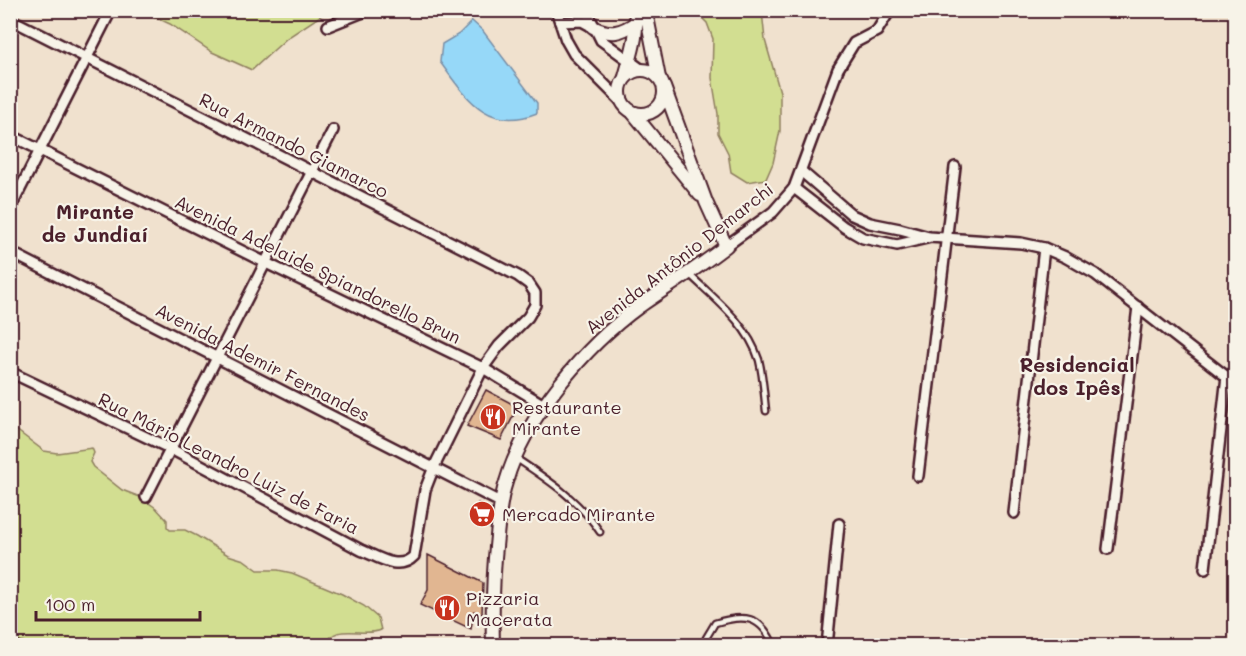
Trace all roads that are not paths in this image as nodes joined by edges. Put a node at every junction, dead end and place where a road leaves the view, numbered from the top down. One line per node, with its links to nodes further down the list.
1 (368, 10): 9 (street)
2 (556, 10): 8 (street)
3 (586, 10): 10 (street)
4 (890, 10): 22 (street, Avenida Antônio Demarchi)
5 (638, 14): 10 (street); 12 (street); 15 (street)
6 (108, 16): 11 (street)
7 (10, 19): 11 (street, Rua Armando Giamarco)
8 (560, 22): 10 (street); 16 (street)
9 (328, 26)
10 (593, 27): 12 (street)
11 (87, 58): 20 (street); 23 (street, Rua Armando Giamarco)
12 (629, 60): 13 (street); 14 (street)
13 (642, 70): 14 (street); 15 (street)
14 (625, 77): 16 (street)
15 (662, 82): 17 (street); 25 (street)
16 (621, 101): 17 (street)
17 (633, 113): 25 (street)
18 (333, 130): 23 (street)
19 (10, 135): 20 (street, Avenida Adelaide Spiandorello Brun)
20 (41, 150): 26 (street); 32 (street, Avenida Adelaide Spiandorello Brun)
21 (955, 167): 28 (street)
22 (801, 171): 24 (street, Avenida Antônio Demarchi); 27 (street)
23 (312, 172): 32 (street); 36 (street, Rua Armando Giamarco)
24 (794, 188): 27 (street); 29 (street, Avenida Antônio Demarchi)
25 (706, 202): 29 (street)
26 (10, 210)
27 (929, 237): 28 (street)
28 (945, 237): 30 (street); 45 (street)
29 (726, 246): 33 (street, Avenida Antônio Demarchi)
30 (1044, 248): 34 (street); 48 (street)
31 (10, 252): 35 (street, Avenida Ademir Fernandes)
32 (266, 263): 35 (street); 36 (street, Avenida Adelaide Spiandorello Brun)
33 (689, 274): 40 (street, Avenida Antônio Demarchi); 41 (lane)
34 (1138, 307): 38 (street); 51 (street)
35 (218, 357): 42 (street); 44 (street, Avenida Ademir Fernandes)
36 (483, 368): 40 (street, Avenida Adelaide Spiandorello Brun); 44 (street)
37 (10, 372): 42 (street, Rua Mário Leandro Luiz de Faria)
38 (1227, 376): 39 (street); 52 (street)
39 (1236, 384)
40 (544, 405): 43 (street, Avenida Antônio Demarchi)
41 (766, 411)
42 (171, 450): 44 (street, Rua Mário Leandro Luiz de Faria); 46 (street)
43 (514, 457): 47 (street, Avenida Antônio Demarchi); 50 (lane)
44 (434, 466): 47 (street, Avenida Ademir Fernandes)
45 (918, 477)
46 (146, 497)
47 (501, 502): 55 (street, Avenida Antônio Demarchi)
48 (1014, 513)
49 (839, 524): 58 (street)
50 (600, 532)
51 (1108, 549)
52 (1205, 569)
53 (10, 642): 54 (lane)
54 (23, 645)
55 (493, 645)
56 (706, 645): 57 (lane)
57 (774, 645)
58 (827, 645)

